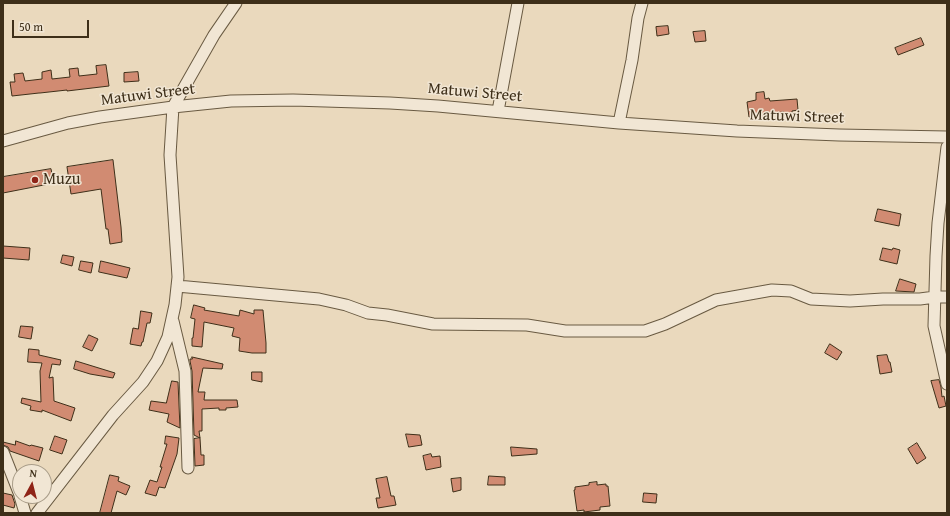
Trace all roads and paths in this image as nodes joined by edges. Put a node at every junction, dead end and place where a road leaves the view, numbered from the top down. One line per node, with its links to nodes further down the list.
1 (236, 3): 4 (street)
2 (518, 3): 5 (street)
3 (642, 3): 6 (street)
4 (173, 107): 5 (street, Matuwi Street); 8 (street, Matuwi Street); 10 (street)
5 (498, 111): 6 (street, Matuwi Street)
6 (619, 123): 7 (street, Matuwi Street)
7 (947, 137)
8 (3, 141)
9 (947, 148): 11 (street)
10 (177, 286): 11 (street); 13 (street)
11 (935, 297): 12 (street); 14 (street)
12 (947, 297)
13 (172, 318): 16 (street); 19 (street)
14 (947, 384)
15 (3, 452): 17 (street)
16 (188, 468)
17 (7, 471): 18 (street)
18 (12, 481)
19 (36, 513)

